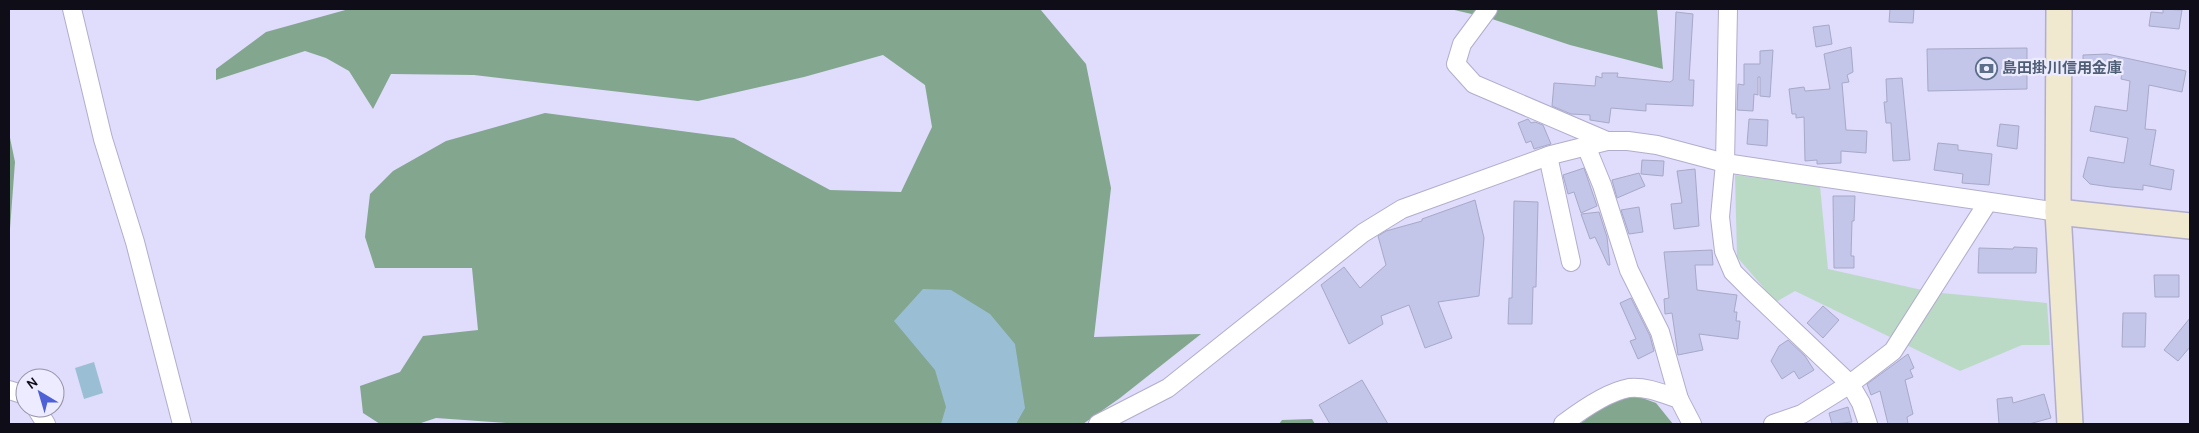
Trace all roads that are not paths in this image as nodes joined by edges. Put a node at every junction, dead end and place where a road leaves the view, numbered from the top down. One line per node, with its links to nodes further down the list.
1 (72, 9): 15 (street)
2 (1488, 9): 5 (street)
3 (1728, 9): 8 (street)
4 (2059, 9): 10 (street)
5 (1607, 141): 6 (street); 8 (street)
6 (1586, 146): 7 (street); 14 (street)
7 (1548, 156): 12 (street); 16 (street)
8 (1726, 163): 9 (street); 13 (street)
9 (1988, 202): 10 (street); 13 (street)
10 (2058, 212): 11 (street); 21 (street)
11 (2190, 226)
12 (1571, 262)
13 (1850, 384): 19 (street); 20 (street)
14 (1679, 399): 17 (street); 18 (street)
15 (182, 424)
16 (1098, 424)
17 (1563, 424)
18 (1692, 424)
19 (1773, 424)
20 (1868, 424)
21 (2070, 424)

